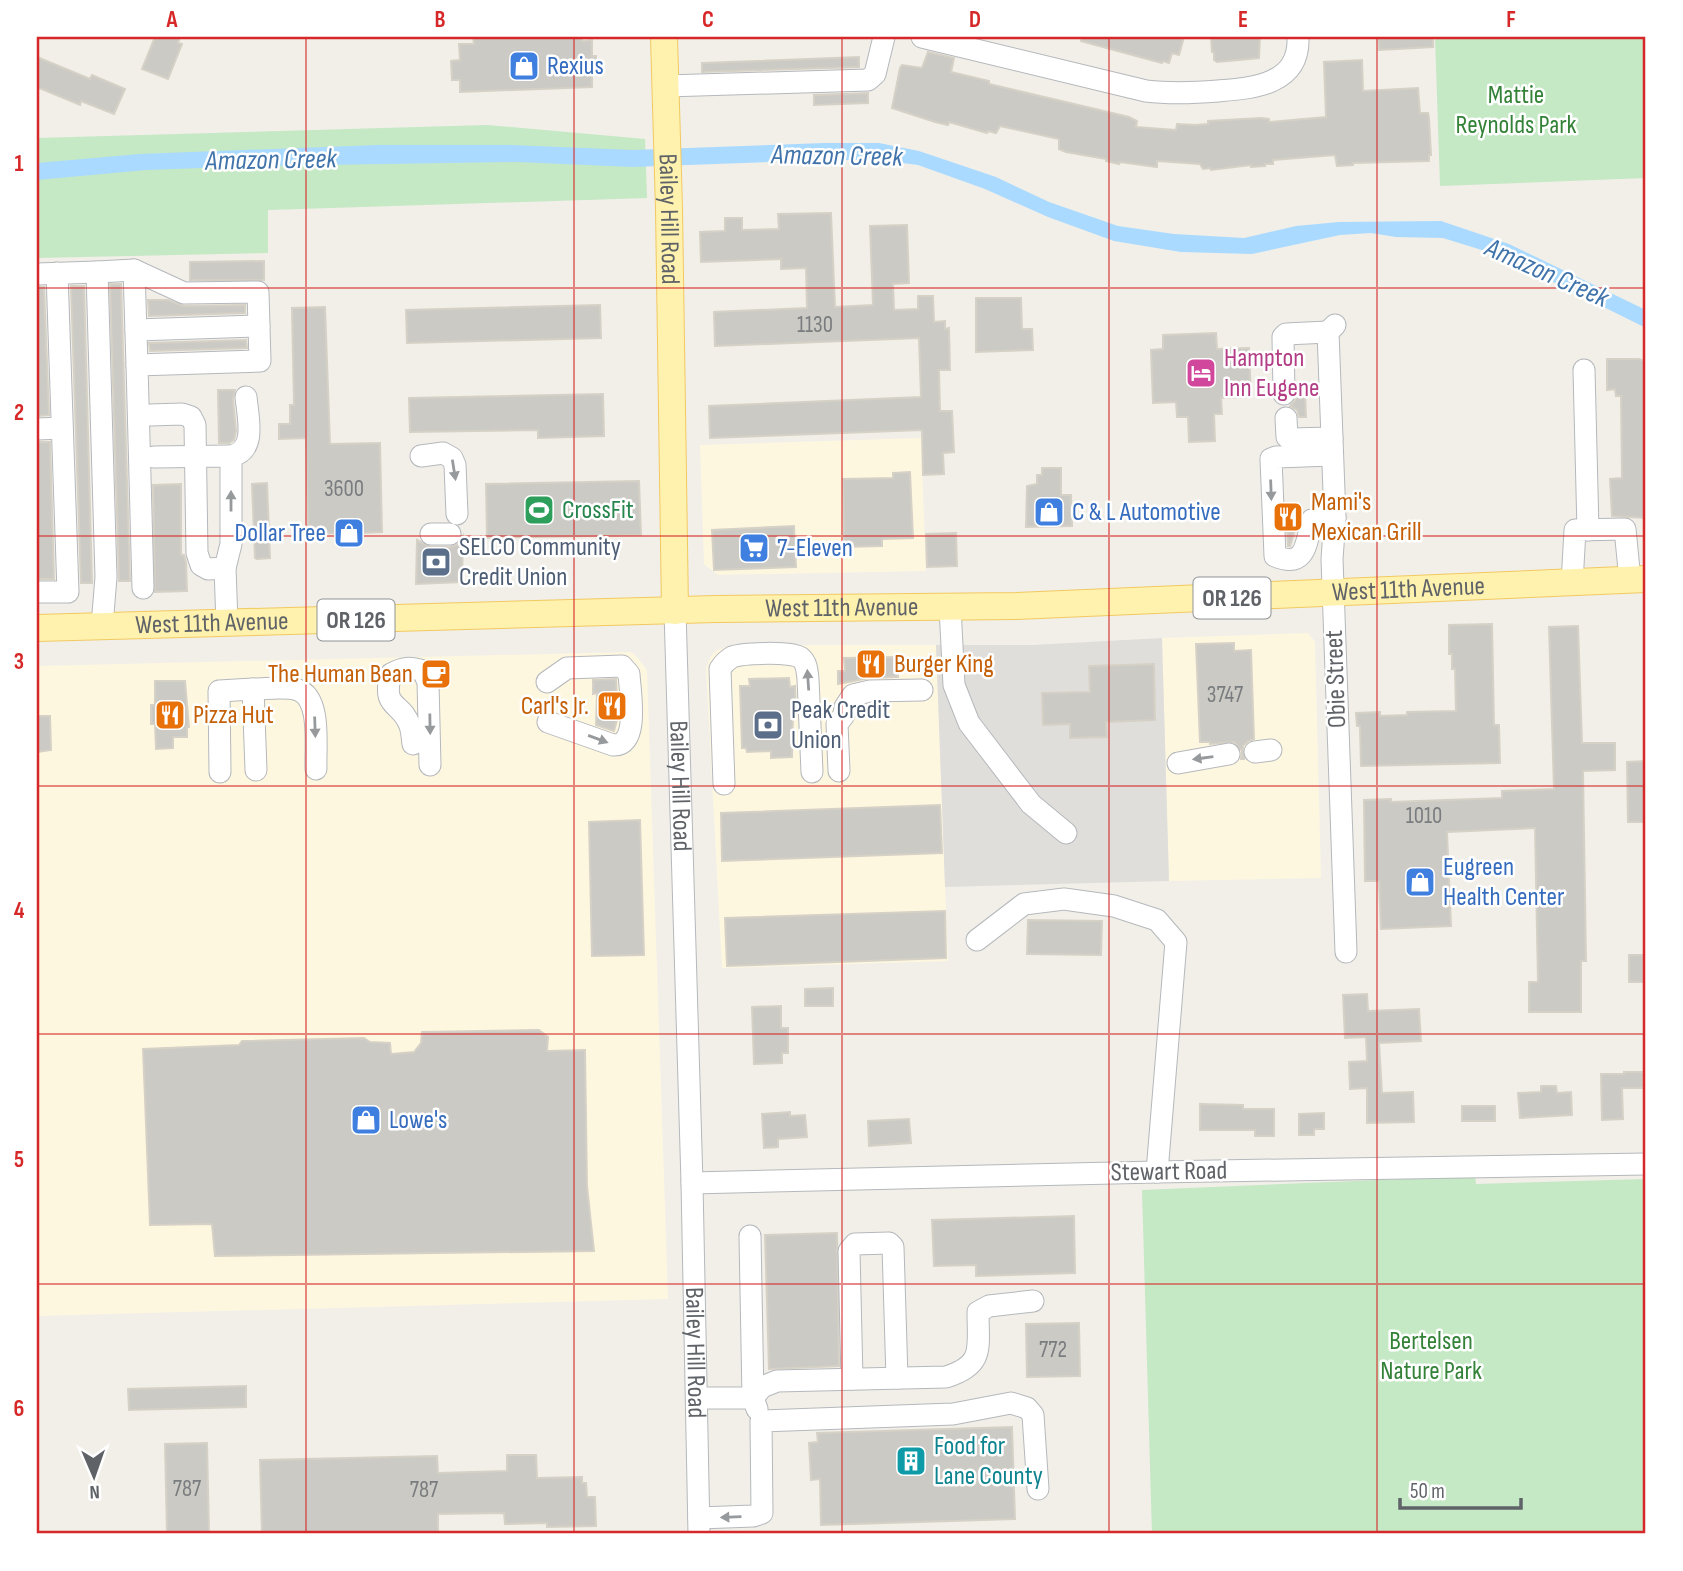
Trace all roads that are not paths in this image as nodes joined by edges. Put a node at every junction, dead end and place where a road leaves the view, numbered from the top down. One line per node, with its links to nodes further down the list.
1 (664, 37): 6 (main road, Bailey Hill Road)
2 (884, 37): 6 (street)
3 (922, 37): 5 (street)
4 (1298, 37): 5 (street)
5 (981, 43)
6 (666, 86): 36 (main road, Bailey Hill Road)
7 (134, 270): 8 (street); 10 (street); 11 (street)
8 (97, 272): 9 (street); 18 (street)
9 (47, 273): 19 (street)
10 (259, 326): 11 (street); 12 (street)
11 (136, 330): 12 (street)
12 (137, 365): 17 (street)
13 (1584, 370): 28 (street)
14 (1284, 394): 21 (street, Obie Street)
15 (246, 397): 23 (street)
16 (1286, 418): 21 (street)
17 (144, 421): 18 (street); 22 (street); 32 (street)
18 (102, 427): 38 (street)
19 (62, 428): 20 (street); 33 (street)
20 (37, 429)
21 (1332, 446): 26 (street, Obie Street); 26 (street, one-way to 26)
22 (195, 456): 23 (street); 25 (street); 29 (street)
23 (230, 456): 29 (street, one-way to 23)
24 (421, 456): 27 (street, one-way to 27)
25 (154, 457)
26 (1335, 518): 34 (street, Obie Street)
27 (446, 527)
28 (1588, 530): 30 (street); 31 (street)
29 (225, 568): 37 (street)
30 (1638, 580): 31 (main road, West 11th Avenue / OR 126)
31 (1572, 583): 34 (main road, West 11th Avenue / OR 126)
32 (143, 588)
33 (37, 592)
34 (1334, 594): 35 (main road, West 11th Avenue / OR 126); 56 (street, Obie Street)
35 (950, 607): 36 (main road, West 11th Avenue / OR 126); 54 (street)
36 (675, 611): 37 (main road, West 11th Avenue / OR 126); 59 (street, Bailey Hill Road)
37 (228, 623): 38 (main road, West 11th Avenue / OR 126)
38 (102, 626): 39 (main road, West 11th Avenue / OR 126)
39 (37, 628)
40 (547, 682): 43 (street, one-way to 40)
41 (253, 690): 48 (street, one-way to 48); 49 (street); 51 (street)
42 (922, 690): 50 (street)
43 (548, 722)
44 (412, 744): 47 (street, one-way to 47)
45 (1229, 754): 46 (street, one-way to 46)
46 (1178, 763)
47 (430, 765)
48 (316, 769)
49 (256, 770)
50 (846, 771)
51 (220, 772)
52 (812, 772): 53 (street, one-way to 53)
53 (723, 784)
54 (1066, 833)
55 (976, 940): 58 (street)
56 (1346, 952)
57 (1646, 1164): 58 (street, Stewart Road)
58 (1157, 1172): 59 (street, Stewart Road)
59 (692, 1183): 64 (street, Bailey Hill Road)
60 (750, 1236): 65 (street)
61 (1033, 1301): 62 (street)
62 (897, 1378): 63 (street); 63 (street)
63 (852, 1379): 65 (street)
64 (697, 1398): 65 (street); 68 (street, Bailey Hill Road)
65 (753, 1398): 66 (street)
66 (761, 1421): 67 (street); 68 (street, one-way to 68)
67 (1038, 1489)
68 (699, 1526)

